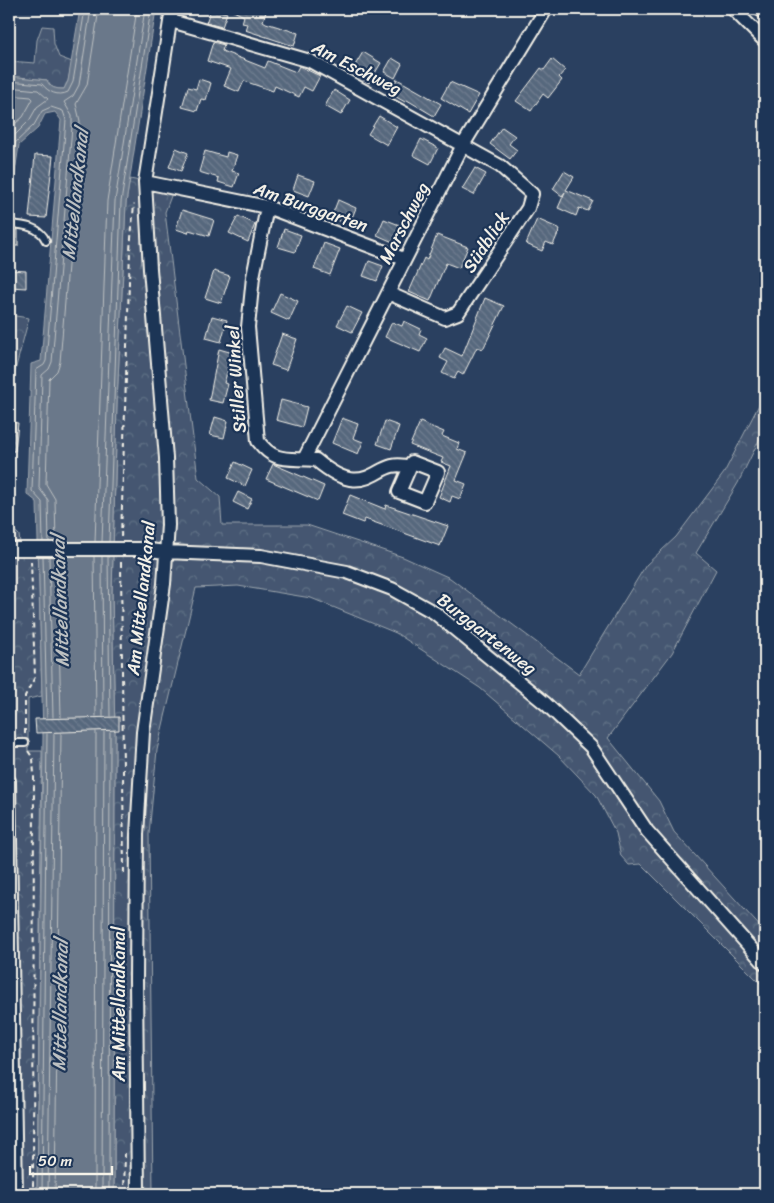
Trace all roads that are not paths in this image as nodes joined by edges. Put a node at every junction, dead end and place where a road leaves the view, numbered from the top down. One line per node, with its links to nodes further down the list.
1 (546, 9): 7 (street, Marschweg)
2 (733, 9): 6 (street)
3 (754, 9): 5 (lane)
4 (171, 15): 7 (street, Am Eschweg); 8 (street, Am Mittellandkanal)
5 (765, 16)
6 (765, 41)
7 (463, 145): 12 (street, Marschweg); 13 (street, Südblick)
8 (145, 182): 9 (street, Am Burggarten); 17 (street, Am Mittellandkanal)
9 (267, 207): 12 (street, Am Burggarten); 14 (street, Stiller Winkel)
10 (9, 224): 11 (lane)
11 (46, 241)
12 (404, 259): 13 (street, Marschweg)
13 (388, 294): 14 (street, Marschweg)
14 (304, 459): 15 (street, Stiller Winkel)
15 (409, 467)
16 (9, 549): 17 (street, Burggartenweg, bridge)
17 (166, 552): 21 (street, Burggartenweg); 24 (street, Am Mittellandkanal)
18 (9, 743): 19 (lane)
19 (25, 743)
20 (9, 782): 22 (street)
21 (765, 964)
22 (10, 1023): 23 (street)
23 (16, 1194)
24 (138, 1194)

